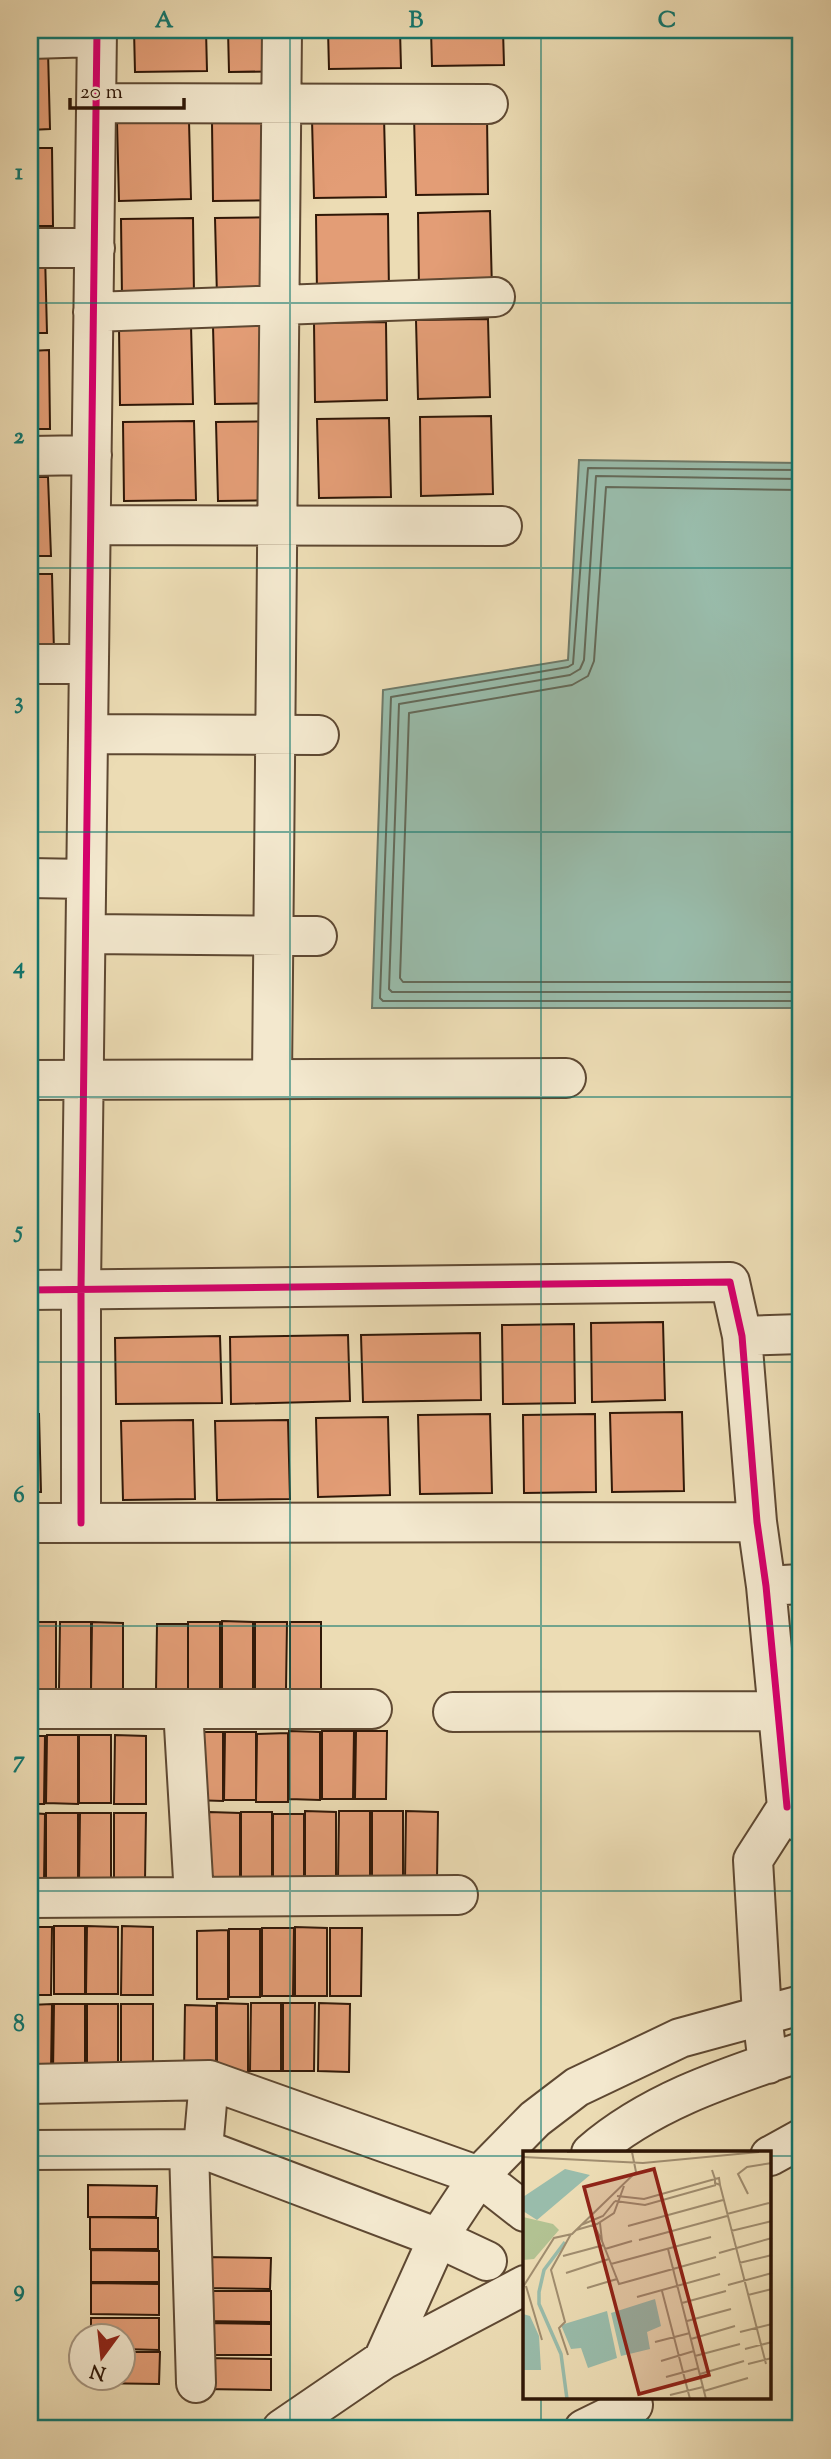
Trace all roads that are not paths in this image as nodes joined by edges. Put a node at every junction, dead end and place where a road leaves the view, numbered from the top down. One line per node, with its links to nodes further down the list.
1 (282, 30): 5 (street)
2 (97, 34): 3 (street); 4 (street)
3 (30, 39)
4 (96, 103): 5 (street); 8 (street)
5 (281, 103): 6 (street); 10 (street)
6 (488, 104)
7 (30, 248): 8 (street)
8 (95, 248): 11 (street)
9 (495, 297): 10 (street)
10 (279, 305): 11 (street); 15 (street)
11 (93, 312): 12 (street)
12 (92, 455): 13 (street); 14 (street)
13 (30, 456)
14 (91, 524): 15 (street); 18 (street)
15 (277, 525): 16 (street); 20 (street)
16 (502, 526)
17 (30, 664): 18 (street)
18 (89, 664): 19 (street)
19 (88, 734): 20 (street); 23 (street)
20 (275, 735): 21 (street); 25 (street)
21 (319, 735)
22 (30, 878): 23 (street)
23 (86, 878): 24 (street)
24 (86, 934): 25 (street); 29 (street)
25 (273, 936): 26 (street); 27 (street)
26 (317, 936)
27 (272, 1078): 28 (street); 29 (street)
28 (566, 1078)
29 (84, 1079): 30 (street); 31 (street)
30 (30, 1080)
31 (81, 1289): 32 (street); 34 (street); 37 (street)
32 (30, 1290)
33 (801, 1334): 34 (street)
34 (741, 1336): 35 (street)
35 (757, 1522): 37 (street); 38 (street)
36 (30, 1523): 37 (street)
37 (81, 1523)
38 (783, 1585): 42 (street)
39 (30, 1709): 40 (street)
40 (183, 1709): 41 (street); 47 (street)
41 (372, 1709)
42 (778, 1711): 43 (street); 44 (street)
43 (453, 1712)
44 (792, 1762): 45 (street)
45 (794, 1815): 50 (street)
46 (458, 1895): 47 (street)
47 (194, 1896): 48 (street)
48 (30, 1898)
49 (801, 2005): 50 (street)
50 (762, 2015): 51 (street); 59 (street)
51 (785, 2058): 57 (street)
52 (209, 2080): 53 (street); 55 (street); 59 (street)
53 (30, 2084)
54 (801, 2139): 58 (street)
55 (196, 2149): 56 (street); 62 (street); 67 (street)
56 (30, 2150)
57 (593, 2151)
58 (772, 2154)
59 (479, 2176): 60 (street); 62 (street)
60 (523, 2211)
61 (523, 2215): 63 (street)
62 (438, 2238): 63 (street); 66 (street)
63 (487, 2260): 65 (street)
64 (523, 2286): 65 (street)
65 (455, 2322): 66 (street)
66 (383, 2360): 69 (street)
67 (196, 2383)
68 (637, 2411): 70 (street)
69 (307, 2422)
70 (584, 2429)

